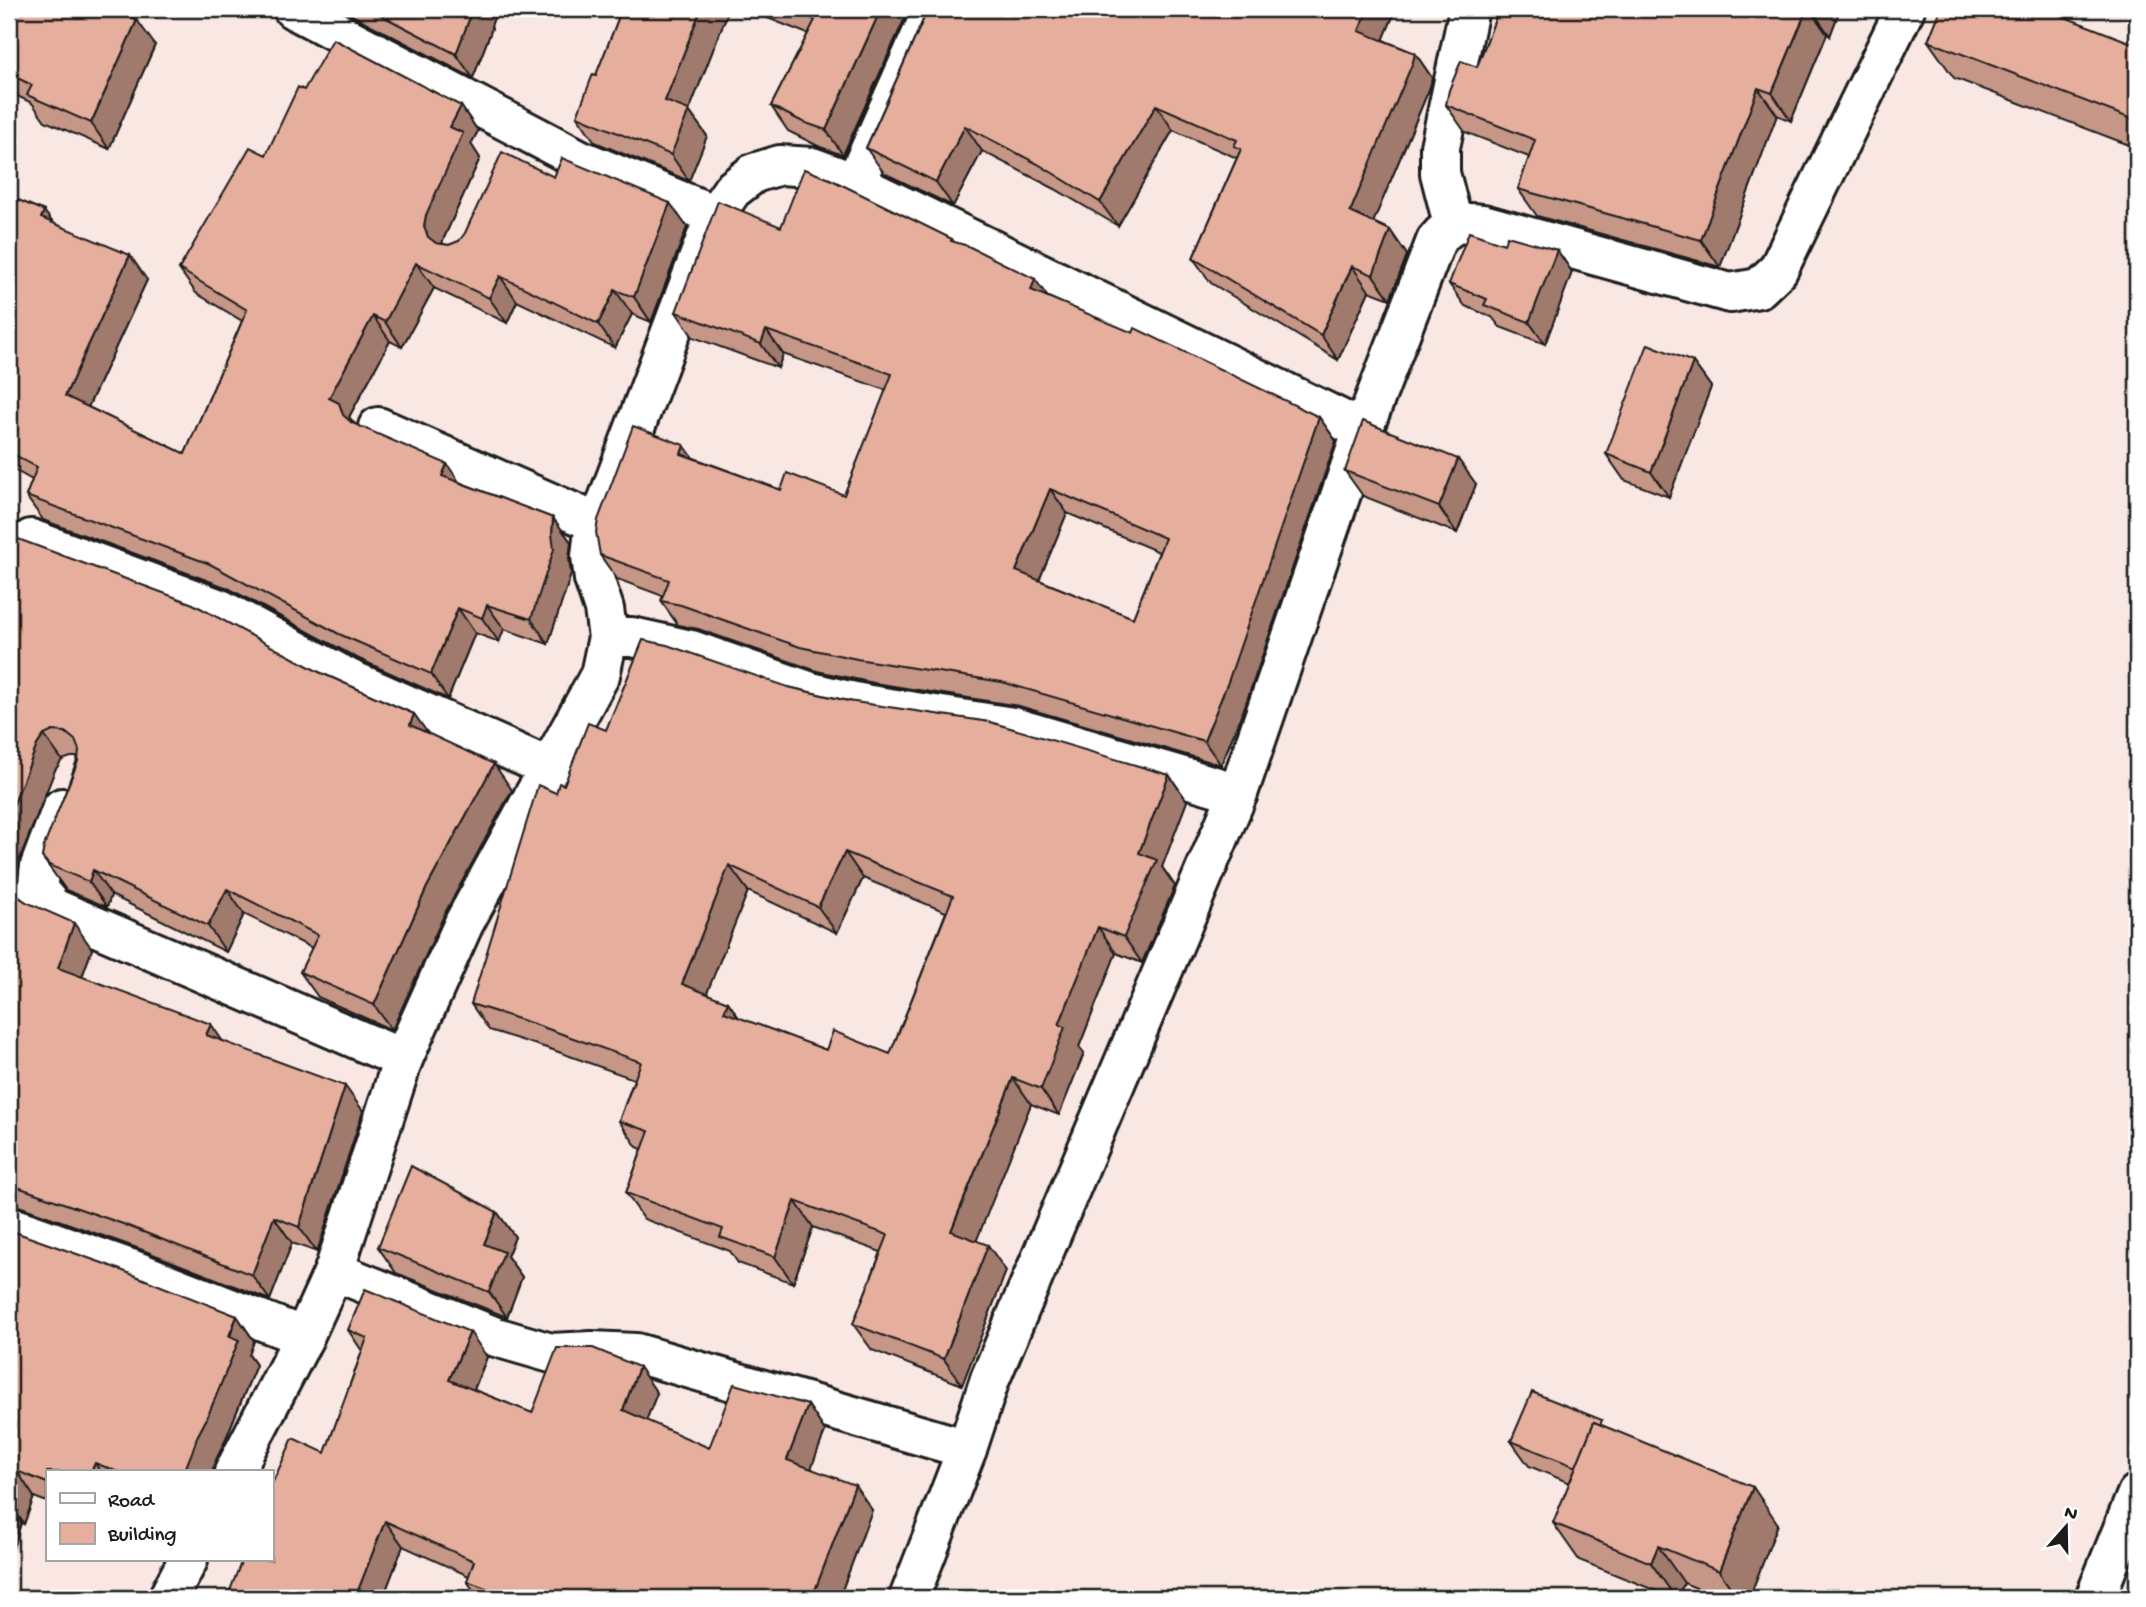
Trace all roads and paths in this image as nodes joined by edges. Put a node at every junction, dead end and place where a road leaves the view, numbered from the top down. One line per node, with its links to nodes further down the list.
1 (293, 9): 5 (street)
2 (933, 9): 7 (street)
3 (1469, 9): 9 (street)
4 (1905, 9): 9 (street)
5 (518, 127): 6 (street); 8 (street)
6 (501, 164)
7 (855, 183): 8 (street); 11 (street)
8 (715, 215): 12 (street)
9 (1453, 224): 11 (street)
10 (378, 426): 12 (street)
11 (1363, 430): 17 (street)
12 (599, 524): 14 (street)
13 (31, 539): 15 (street)
14 (608, 637): 15 (street); 17 (street)
15 (550, 768): 18 (street)
16 (75, 778): 18 (street)
17 (1238, 793): 22 (street)
18 (402, 1059): 20 (street)
19 (9, 1226): 21 (street)
20 (334, 1271): 21 (street); 22 (street)
21 (304, 1337): 23 (street)
22 (967, 1450): 27 (street)
23 (235, 1470)
24 (2137, 1494): 28 (street)
25 (187, 1562): 26 (street)
26 (168, 1598)
27 (909, 1598)
28 (2095, 1598)

